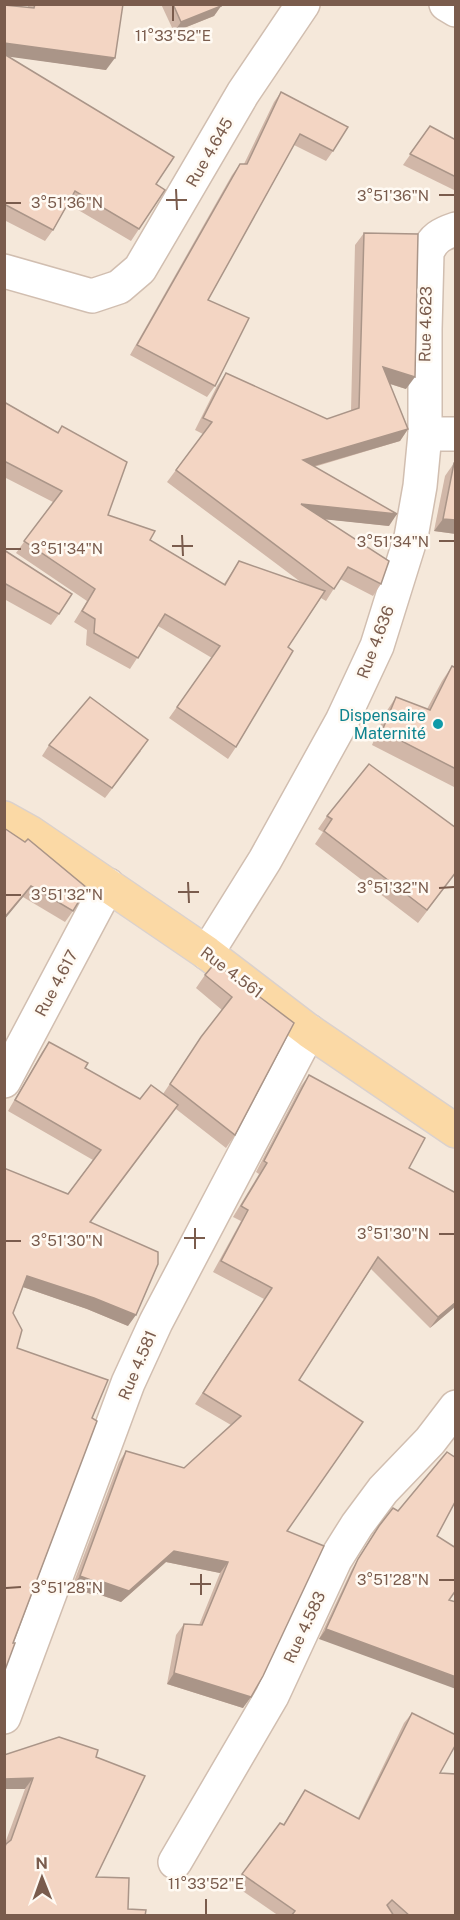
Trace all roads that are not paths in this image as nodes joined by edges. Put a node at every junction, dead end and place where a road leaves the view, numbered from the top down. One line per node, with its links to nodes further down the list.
1 (303, 4): 5 (street, Rue 4.645)
2 (446, 4): 3 (street)
3 (456, 9)
4 (456, 229): 6 (street, Rue 4.623)
5 (4, 271)
6 (440, 434): 9 (street, Rue 4.636)
7 (4, 818): 8 (main road, Rue 4.561)
8 (108, 885): 9 (main road, Rue 4.561); 11 (street, Rue 4.617)
9 (207, 953): 10 (main road, Rue 4.561)
10 (309, 1031): 12 (main road, Rue 4.561); 14 (street, Rue 4.581)
11 (4, 1081)
12 (456, 1131)
13 (456, 1407): 15 (street, Rue 4.583)
14 (4, 1717)
15 (175, 1862)

